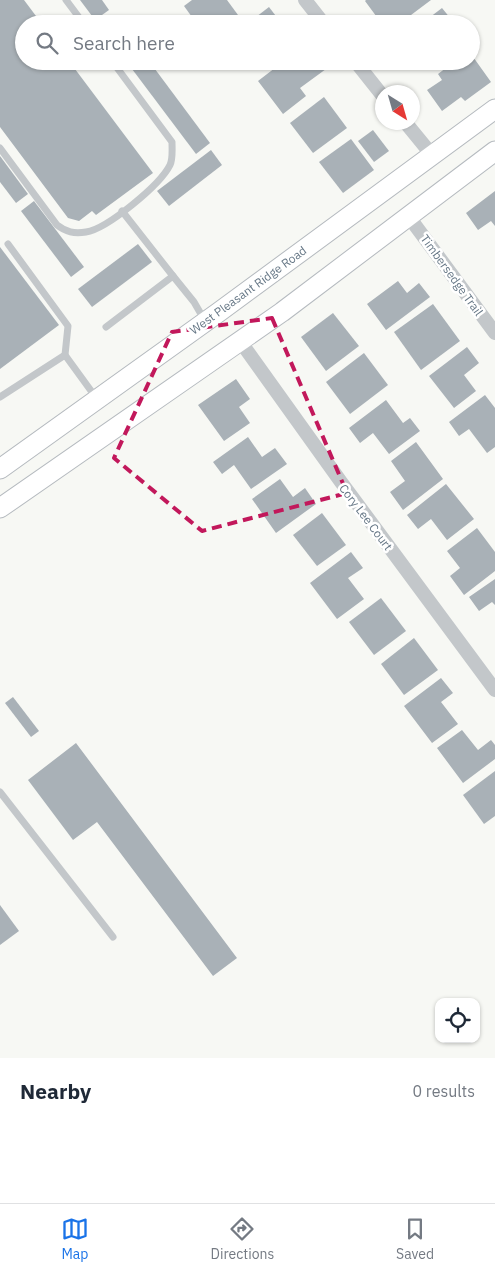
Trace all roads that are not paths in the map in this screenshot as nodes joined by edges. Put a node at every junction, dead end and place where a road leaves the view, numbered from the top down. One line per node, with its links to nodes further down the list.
1 (66, 0): 3 (lane)
2 (305, 0): 4 (street)
3 (77, 15)
4 (317, 15)
5 (119, 70): 13 (lane)
6 (362, 70): 7 (street)
7 (375, 86)
8 (495, 109): 12 (street, West Pleasant Ridge Road)
9 (412, 130): 12 (street)
10 (0, 148): 13 (lane)
11 (495, 151): 14 (street)
12 (432, 155): 17 (street, West Pleasant Ridge Road)
13 (122, 211): 16 (lane)
14 (409, 216): 19 (street, Timbersedge Trail); 20 (street)
15 (8, 244): 21 (lane)
16 (173, 276): 17 (lane); 18 (lane)
17 (206, 321): 23 (street, West Pleasant Ridge Road)
18 (106, 327)
19 (495, 333)
20 (240, 342): 25 (street); 26 (street, Cory Lee Court)
21 (65, 355): 22 (lane); 23 (lane)
22 (0, 397)
23 (98, 399): 24 (street, West Pleasant Ridge Road)
24 (0, 469)
25 (0, 508)
26 (495, 690)
27 (0, 792): 28 (lane)
28 (113, 937)

